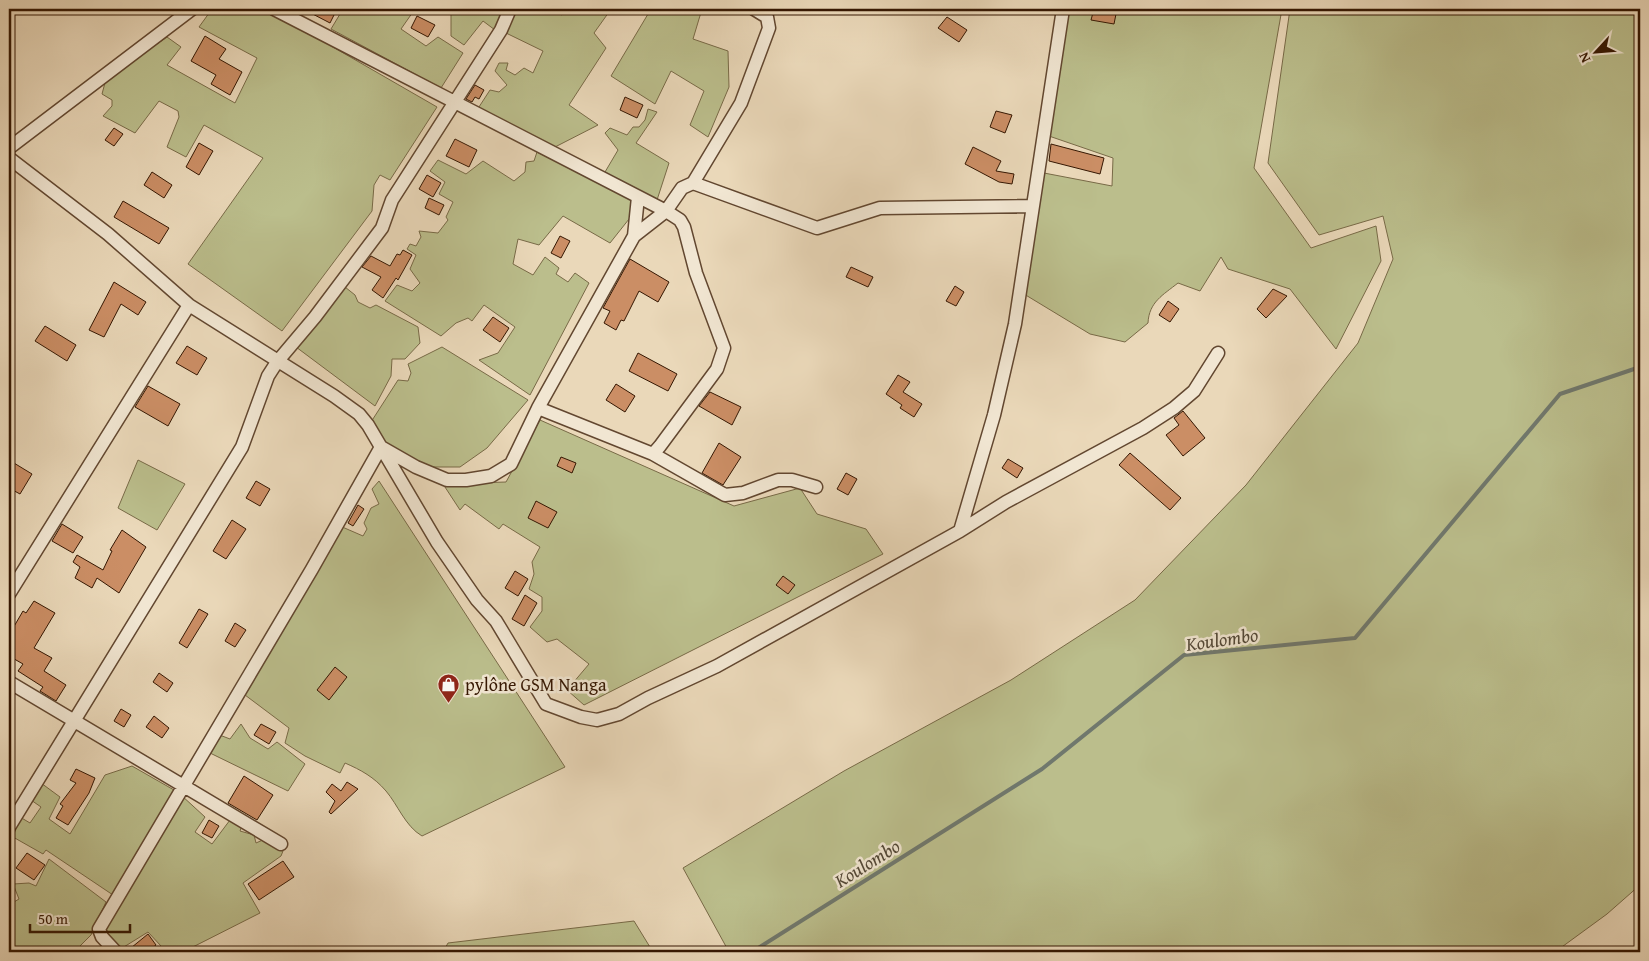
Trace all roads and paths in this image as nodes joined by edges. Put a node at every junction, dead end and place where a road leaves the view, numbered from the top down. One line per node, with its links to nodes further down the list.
1 (192, 9): 7 (street)
2 (274, 9): 6 (street)
3 (510, 9): 6 (street)
4 (754, 9): 9 (street)
5 (1063, 9): 11 (street)
6 (456, 103): 10 (street); 16 (street)
7 (9, 148)
8 (9, 158): 14 (street)
9 (693, 183): 11 (street); 12 (street)
10 (638, 197): 12 (street); 13 (street)
11 (1033, 206): 21 (street)
12 (666, 211): 13 (street); 19 (street)
13 (634, 236): 17 (street)
14 (189, 306): 16 (street); 22 (street)
15 (1218, 353): 21 (street)
16 (277, 362): 18 (street); 24 (street)
17 (538, 408): 18 (street); 19 (street)
18 (381, 447): 21 (street); 25 (street)
19 (653, 454): 20 (street)
20 (816, 487)
21 (960, 530)
22 (9, 594)
23 (9, 682): 24 (street)
24 (74, 723): 25 (street); 26 (street)
25 (184, 785): 27 (street); 28 (street)
26 (9, 827)
27 (281, 844)
28 (116, 952)

